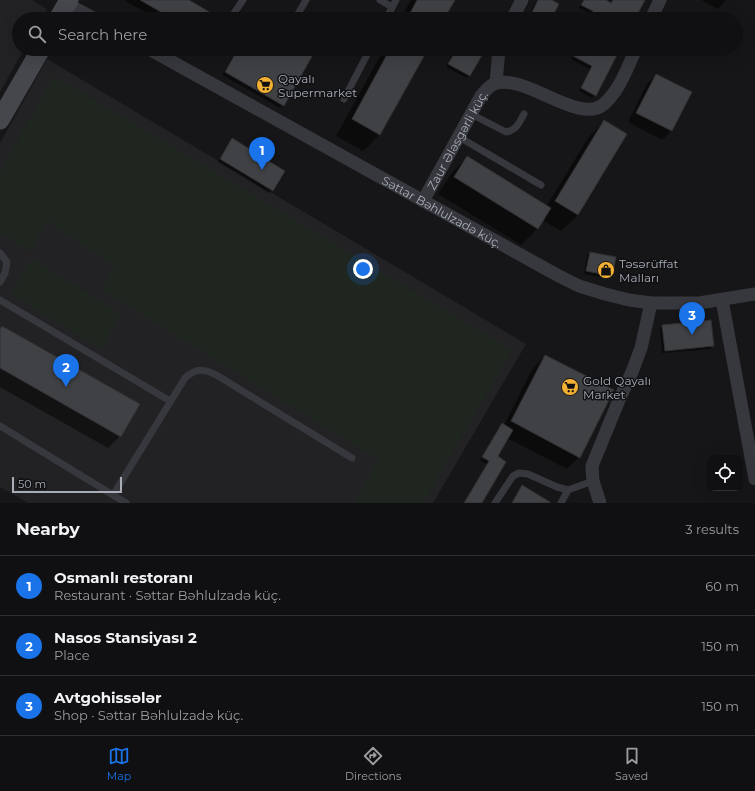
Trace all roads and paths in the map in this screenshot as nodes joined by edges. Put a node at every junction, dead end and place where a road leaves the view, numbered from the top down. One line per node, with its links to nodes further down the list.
1 (243, 0): 9 (lane)
2 (306, 0): 10 (lane)
3 (380, 0): 6 (lane)
4 (522, 0): 12 (street)
5 (660, 0): 13 (street)
6 (394, 3): 11 (lane)
7 (64, 6): 8 (street)
8 (78, 12)
9 (235, 12)
10 (299, 12)
11 (390, 12)
12 (516, 12)
13 (654, 12)
14 (37, 56): 23 (street)
15 (162, 56): 26 (street, Səttar Bəhlulzadə küç.)
16 (366, 56): 20 (lane)
17 (498, 56): 19 (street, Zaur Ələsgərli küç.)
18 (633, 56): 19 (street, Zaur Ələsgərli küç.)
19 (496, 83): 21 (street, Zaur Ələsgərli küç.)
20 (344, 99)
21 (471, 114): 22 (lane); 24 (street, Zaur Ələsgərli küç.)
22 (524, 114)
23 (0, 120)
24 (459, 137): 25 (lane); 26 (street, Zaur Ələsgərli küç.)
25 (541, 185)
26 (423, 201): 32 (street, Səttar Bəhlulzadə küç.)
27 (0, 253): 28 (lane)
28 (0, 282)
29 (755, 294): 31 (street, Səttar Bəhlulzadə küç.)
30 (0, 300): 33 (lane)
31 (722, 300): 32 (street, Səttar Bəhlulzadə küç.); 36 (street)
32 (651, 302): 37 (street)
33 (170, 401): 35 (lane); 39 (lane)
34 (0, 426): 39 (lane)
35 (352, 458)
36 (755, 479)
37 (593, 481): 38 (lane); 43 (street)
38 (568, 490): 41 (lane); 42 (lane)
39 (113, 495): 40 (lane)
40 (126, 503)
41 (495, 503)
42 (561, 503)
43 (600, 503)

